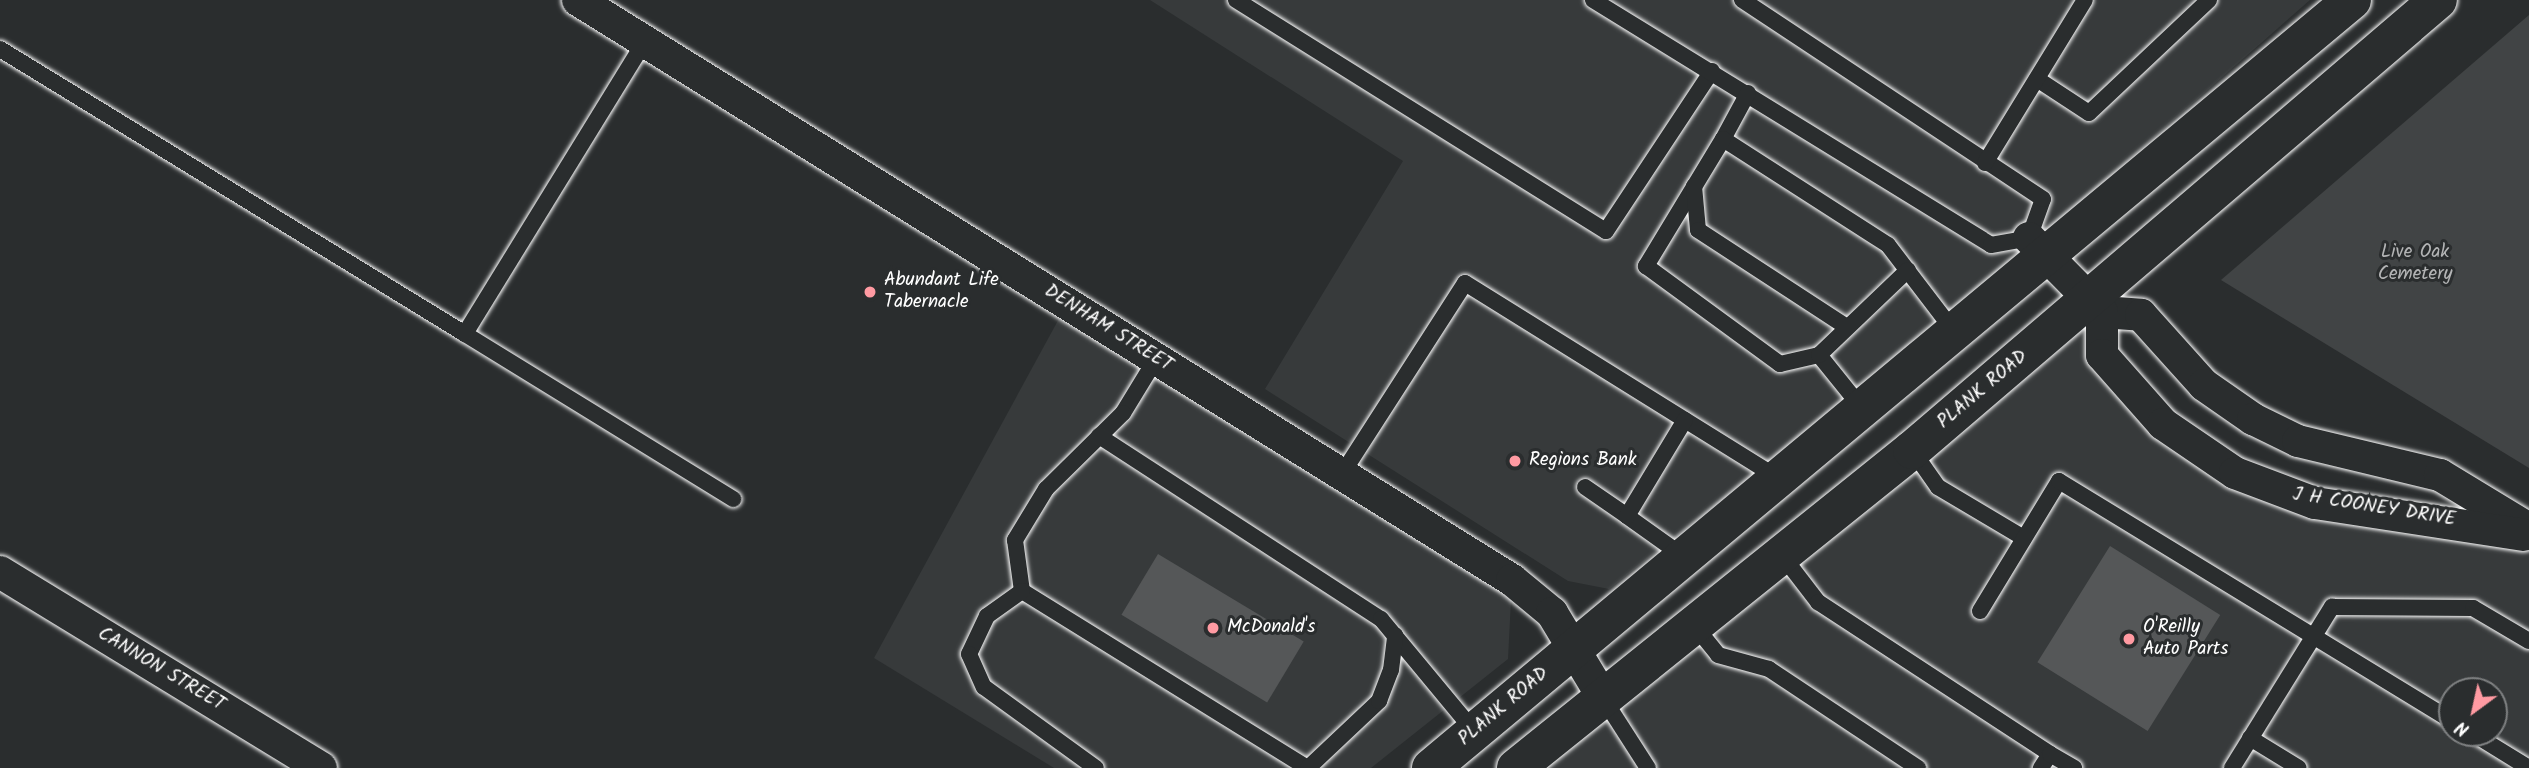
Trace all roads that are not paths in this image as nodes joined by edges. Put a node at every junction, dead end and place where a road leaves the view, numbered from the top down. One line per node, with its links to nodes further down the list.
1 (578, 0): 9 (street, DENHAM STREET)
2 (1237, 0): 11 (lane)
3 (1592, 0): 11 (lane)
4 (1742, 0): 15 (lane)
5 (2085, 0): 12 (lane)
6 (2209, 0): 12 (lane)
7 (2351, 0): 17 (main road, PLANK ROAD)
8 (2438, 0): 19 (main road, PLANK ROAD)
9 (645, 41): 22 (lane); 24 (street, DENHAM STREET)
10 (0, 49): 22 (lane)
11 (1712, 71): 13 (lane)
12 (2037, 79): 15 (lane)
13 (1748, 93): 14 (lane); 17 (lane)
14 (1723, 139): 16 (lane); 18 (lane)
15 (1985, 163): 17 (lane)
16 (1694, 186): 20 (lane); 23 (lane)
17 (2038, 245): 19 (street); 21 (main road, PLANK ROAD)
18 (1909, 270): 20 (lane); 21 (lane)
19 (2096, 306): 28 (main road, PLANK ROAD); 34 (street, J H COONEY DRIVE); 35 (street, J H COONEY DRIVE)
20 (1847, 327): 23 (lane)
21 (1953, 330): 25 (main road, PLANK ROAD)
22 (465, 334): 32 (lane)
23 (1819, 355): 25 (lane)
24 (1156, 359): 27 (lane); 29 (street, DENHAM STREET)
25 (1861, 407): 30 (main road, PLANK ROAD)
26 (1685, 420): 29 (lane); 30 (lane); 33 (lane)
27 (1099, 436): 40 (lane); 43 (lane)
28 (1912, 450): 36 (lane); 37 (main road, PLANK ROAD)
29 (1342, 474): 46 (street, DENHAM STREET)
30 (1777, 477): 38 (main road, PLANK ROAD)
31 (1585, 488): 33 (lane)
32 (733, 499)
33 (1627, 516): 38 (lane)
34 (2529, 529)
35 (2529, 537)
36 (2024, 538): 41 (lane); 44 (lane)
37 (1781, 554): 42 (main road, PLANK ROAD); 52 (lane)
38 (1683, 556): 46 (main road, PLANK ROAD)
39 (0, 572): 53 (street, CANNON STREET)
40 (1022, 591): 54 (lane); 55 (lane)
41 (1980, 611)
42 (1693, 624): 47 (main road, PLANK ROAD); 59 (lane)
43 (1395, 635): 49 (lane); 55 (lane)
44 (2314, 636): 45 (lane); 48 (lane); 50 (lane)
45 (2529, 641)
46 (1573, 648): 47 (street, DENHAM STREET); 49 (main road, PLANK ROAD)
47 (1602, 696): 57 (main road, PLANK ROAD); 58 (lane)
48 (2438, 712)
49 (1475, 731): 56 (main road, PLANK ROAD)
50 (2250, 738): 62 (lane); 63 (lane)
51 (2495, 747): 64 (lane)
52 (2050, 754): 60 (lane); 61 (lane)
53 (321, 768)
54 (1096, 768)
55 (1307, 768)
56 (1431, 768)
57 (1516, 768)
58 (1648, 768)
59 (1918, 768)
60 (2041, 768)
61 (2074, 768)
62 (2232, 768)
63 (2299, 768)
64 (2529, 768)

